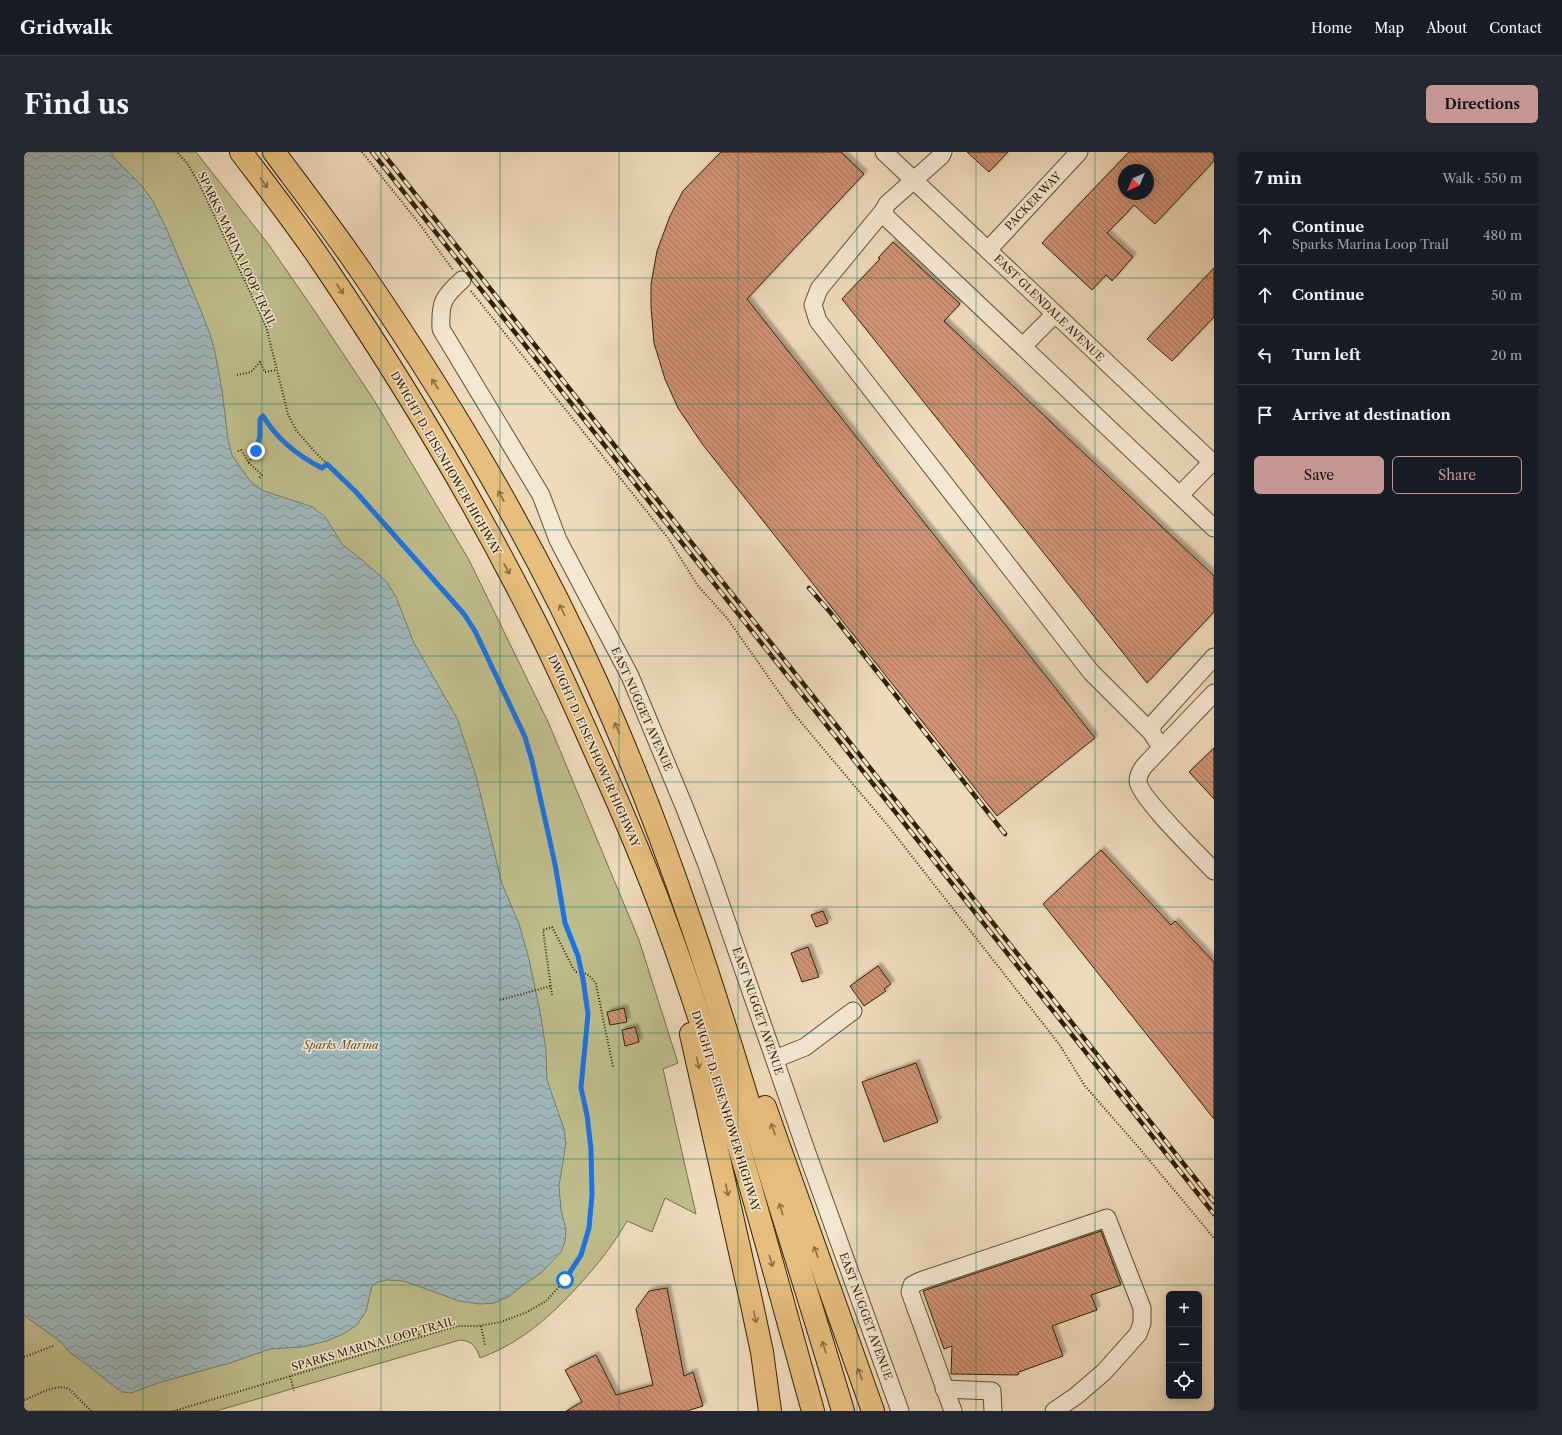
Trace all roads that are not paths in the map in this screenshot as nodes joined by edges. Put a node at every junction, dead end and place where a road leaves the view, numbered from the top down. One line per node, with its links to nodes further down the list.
1 (241, 152): 22 (highway, DWIGHT D. EISENHOWER HIGHWAY, one-way to 22)
2 (274, 152): 21 (highway, one-way to 2)
3 (884, 152): 6 (street, EAST GLENDALE AVENUE)
4 (943, 152): 6 (street)
5 (1079, 152): 8 (street, PACKER WAY)
6 (914, 180): 7 (street); 8 (street, EAST GLENDALE AVENUE)
7 (884, 210): 11 (street); 19 (street)
8 (988, 250): 10 (street, EAST GLENDALE AVENUE)
9 (462, 280): 16 (street, EAST NUGGET AVENUE)
10 (1055, 314): 11 (street); 12 (street, EAST GLENDALE AVENUE)
11 (1023, 346): 13 (street)
12 (1213, 463): 13 (street)
13 (1180, 495): 14 (street)
14 (1214, 528)
15 (609, 602): 16 (street)
16 (600, 618): 25 (street, EAST NUGGET AVENUE)
17 (1214, 657): 19 (street)
18 (1214, 693): 20 (street)
19 (1152, 733): 20 (street)
20 (1162, 747): 23 (street)
21 (633, 764): 29 (highway, one-way to 21); 30 (highway, one-way to 21)
22 (622, 812): 27 (highway, one-way to 27); 28 (highway, DWIGHT D. EISENHOWER HIGHWAY, one-way to 28)
23 (1214, 871)
24 (853, 1011): 25 (street)
25 (775, 1059): 31 (street, EAST NUGGET AVENUE)
26 (944, 1389): 32 (street); 33 (street); 34 (street)
27 (770, 1411)
28 (813, 1411)
29 (843, 1411)
30 (873, 1411)
31 (900, 1411)
32 (953, 1411)
33 (993, 1411)
34 (1054, 1411)

